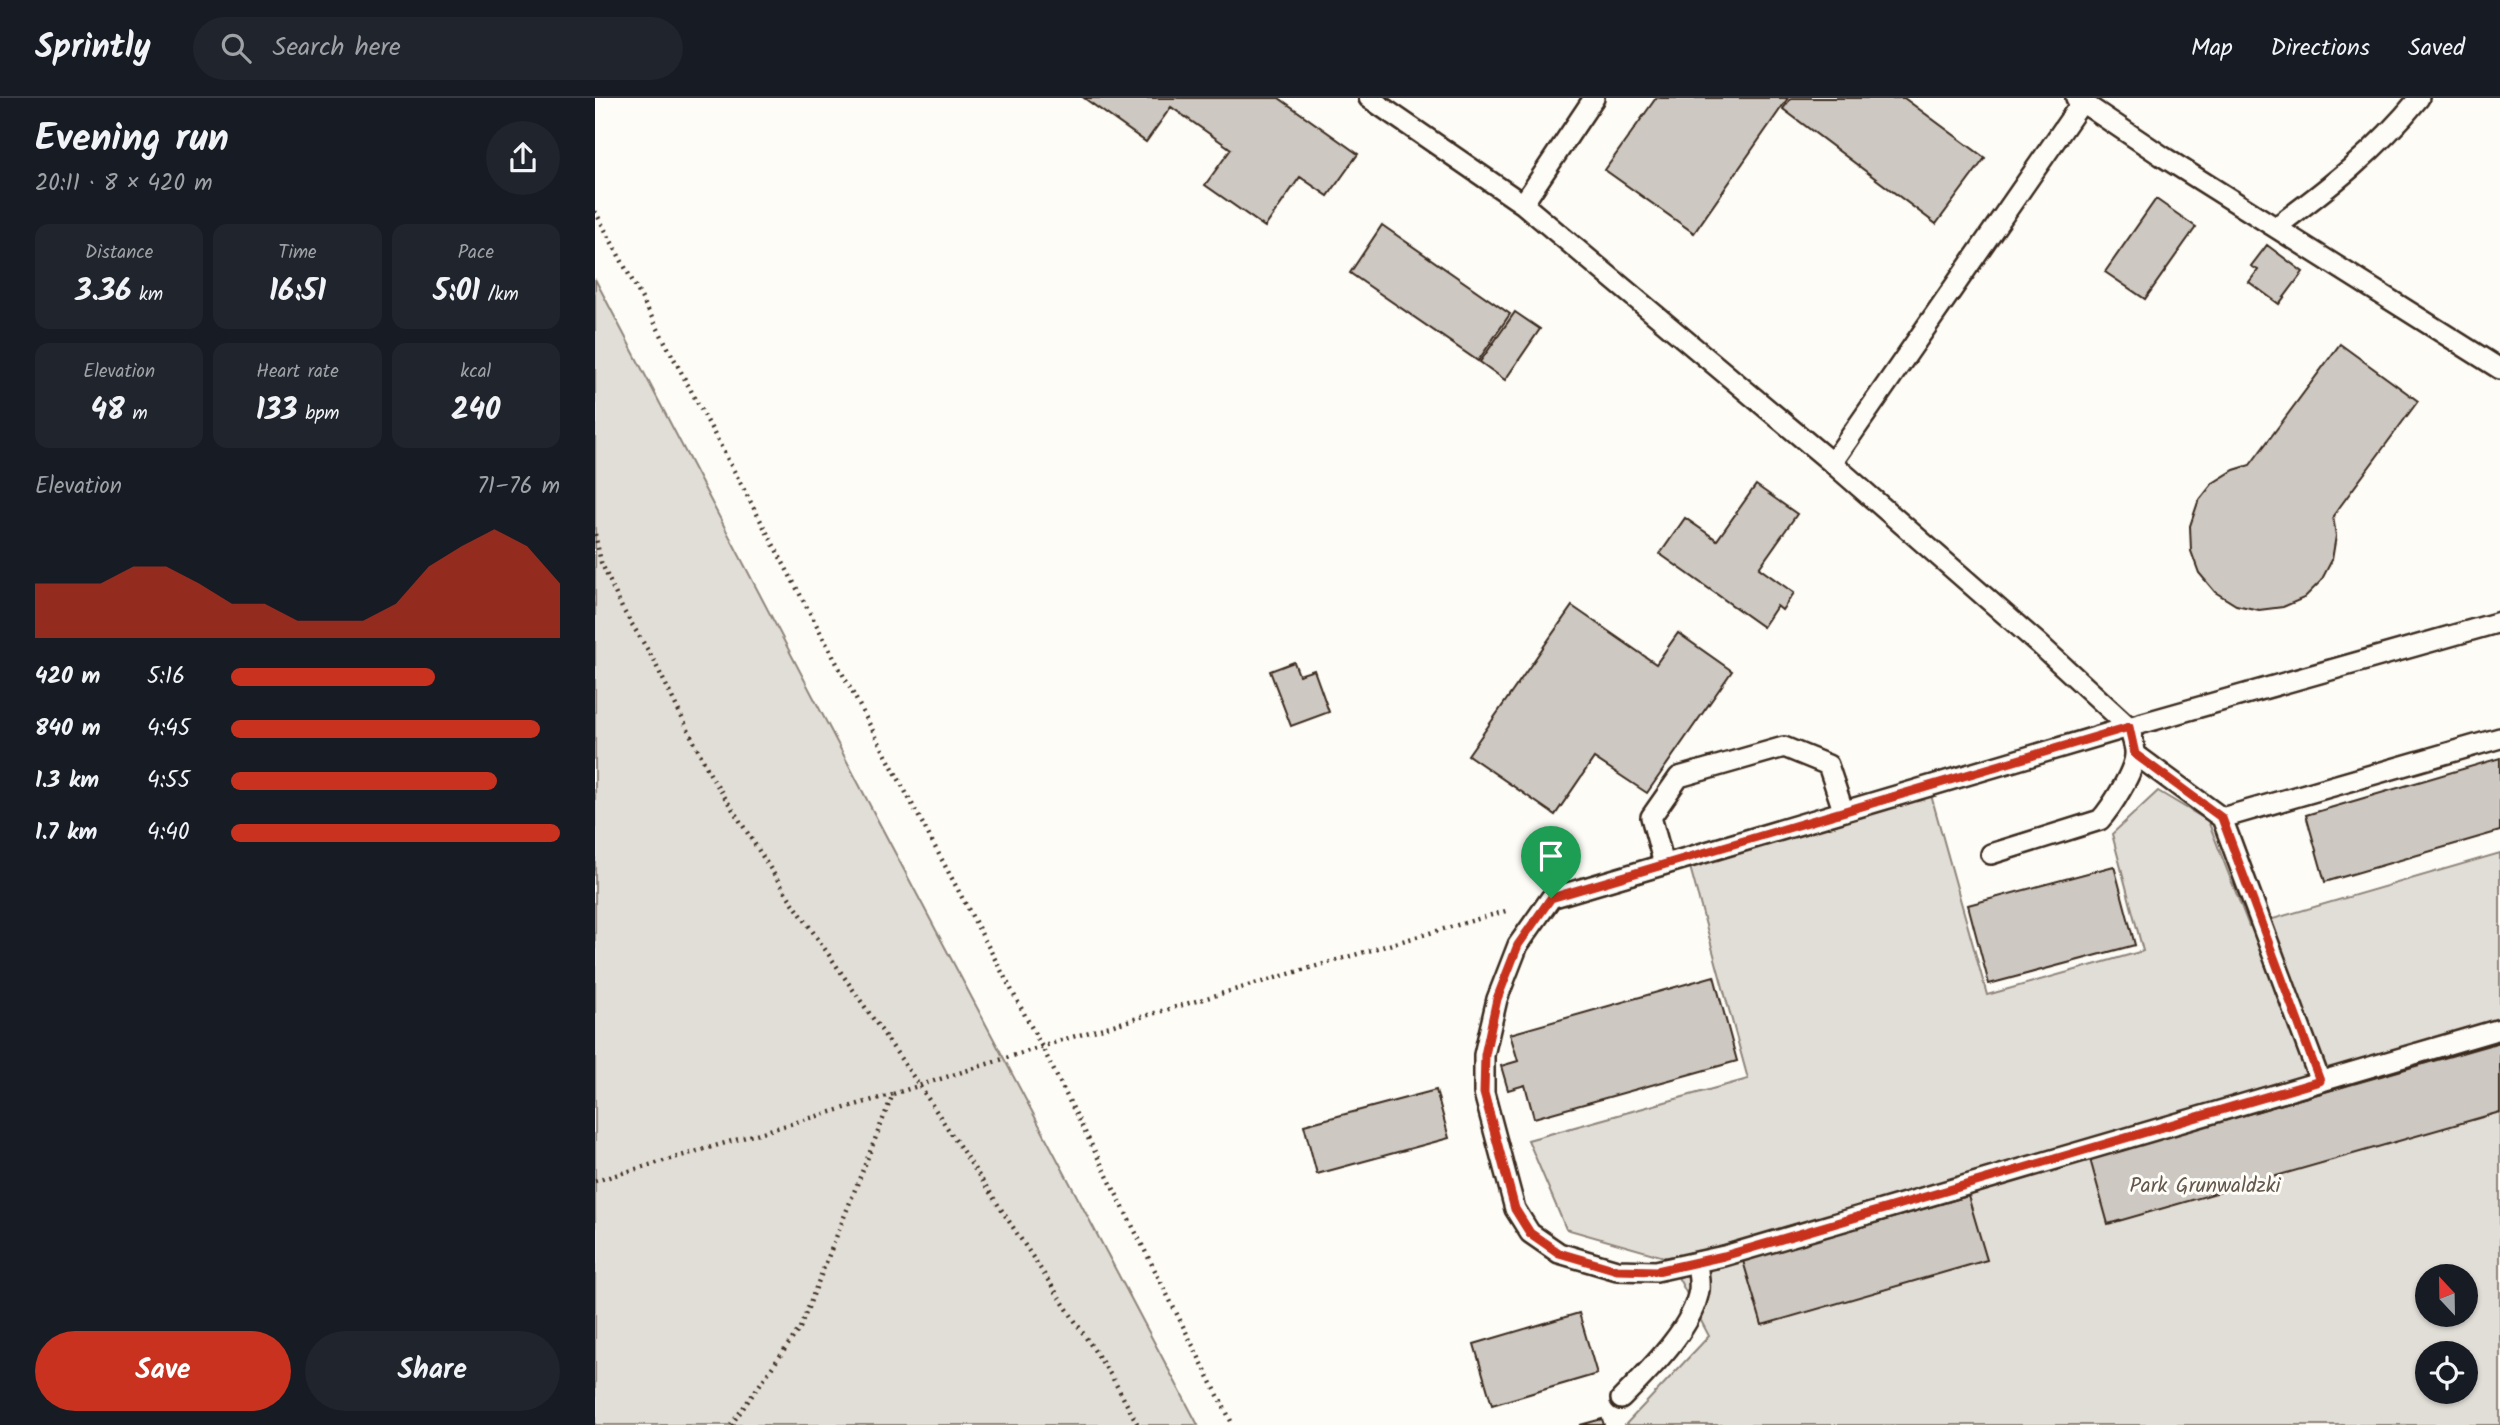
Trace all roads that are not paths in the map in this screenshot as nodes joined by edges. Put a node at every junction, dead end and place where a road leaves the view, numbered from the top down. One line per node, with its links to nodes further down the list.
1 (1369, 98): 5 (lane)
2 (1594, 98): 5 (lane)
3 (2419, 98): 6 (lane)
4 (2079, 100): 6 (lane); 8 (lane)
5 (1523, 204): 8 (lane)
6 (2276, 228): 7 (lane)
7 (2500, 369)
8 (1832, 463): 10 (lane)
9 (2500, 622): 10 (lane)
10 (2129, 727): 12 (lane); 13 (lane)
11 (2500, 738): 14 (lane)
12 (2135, 754): 14 (lane); 15 (lane)
13 (1843, 810): 16 (lane); 16 (lane)
14 (2222, 818): 18 (lane)
15 (1991, 854)
16 (1664, 863): 19 (lane)
17 (2500, 1029): 18 (lane)
18 (2320, 1081): 19 (lane)
19 (1697, 1263): 20 (lane)
20 (1621, 1399)

